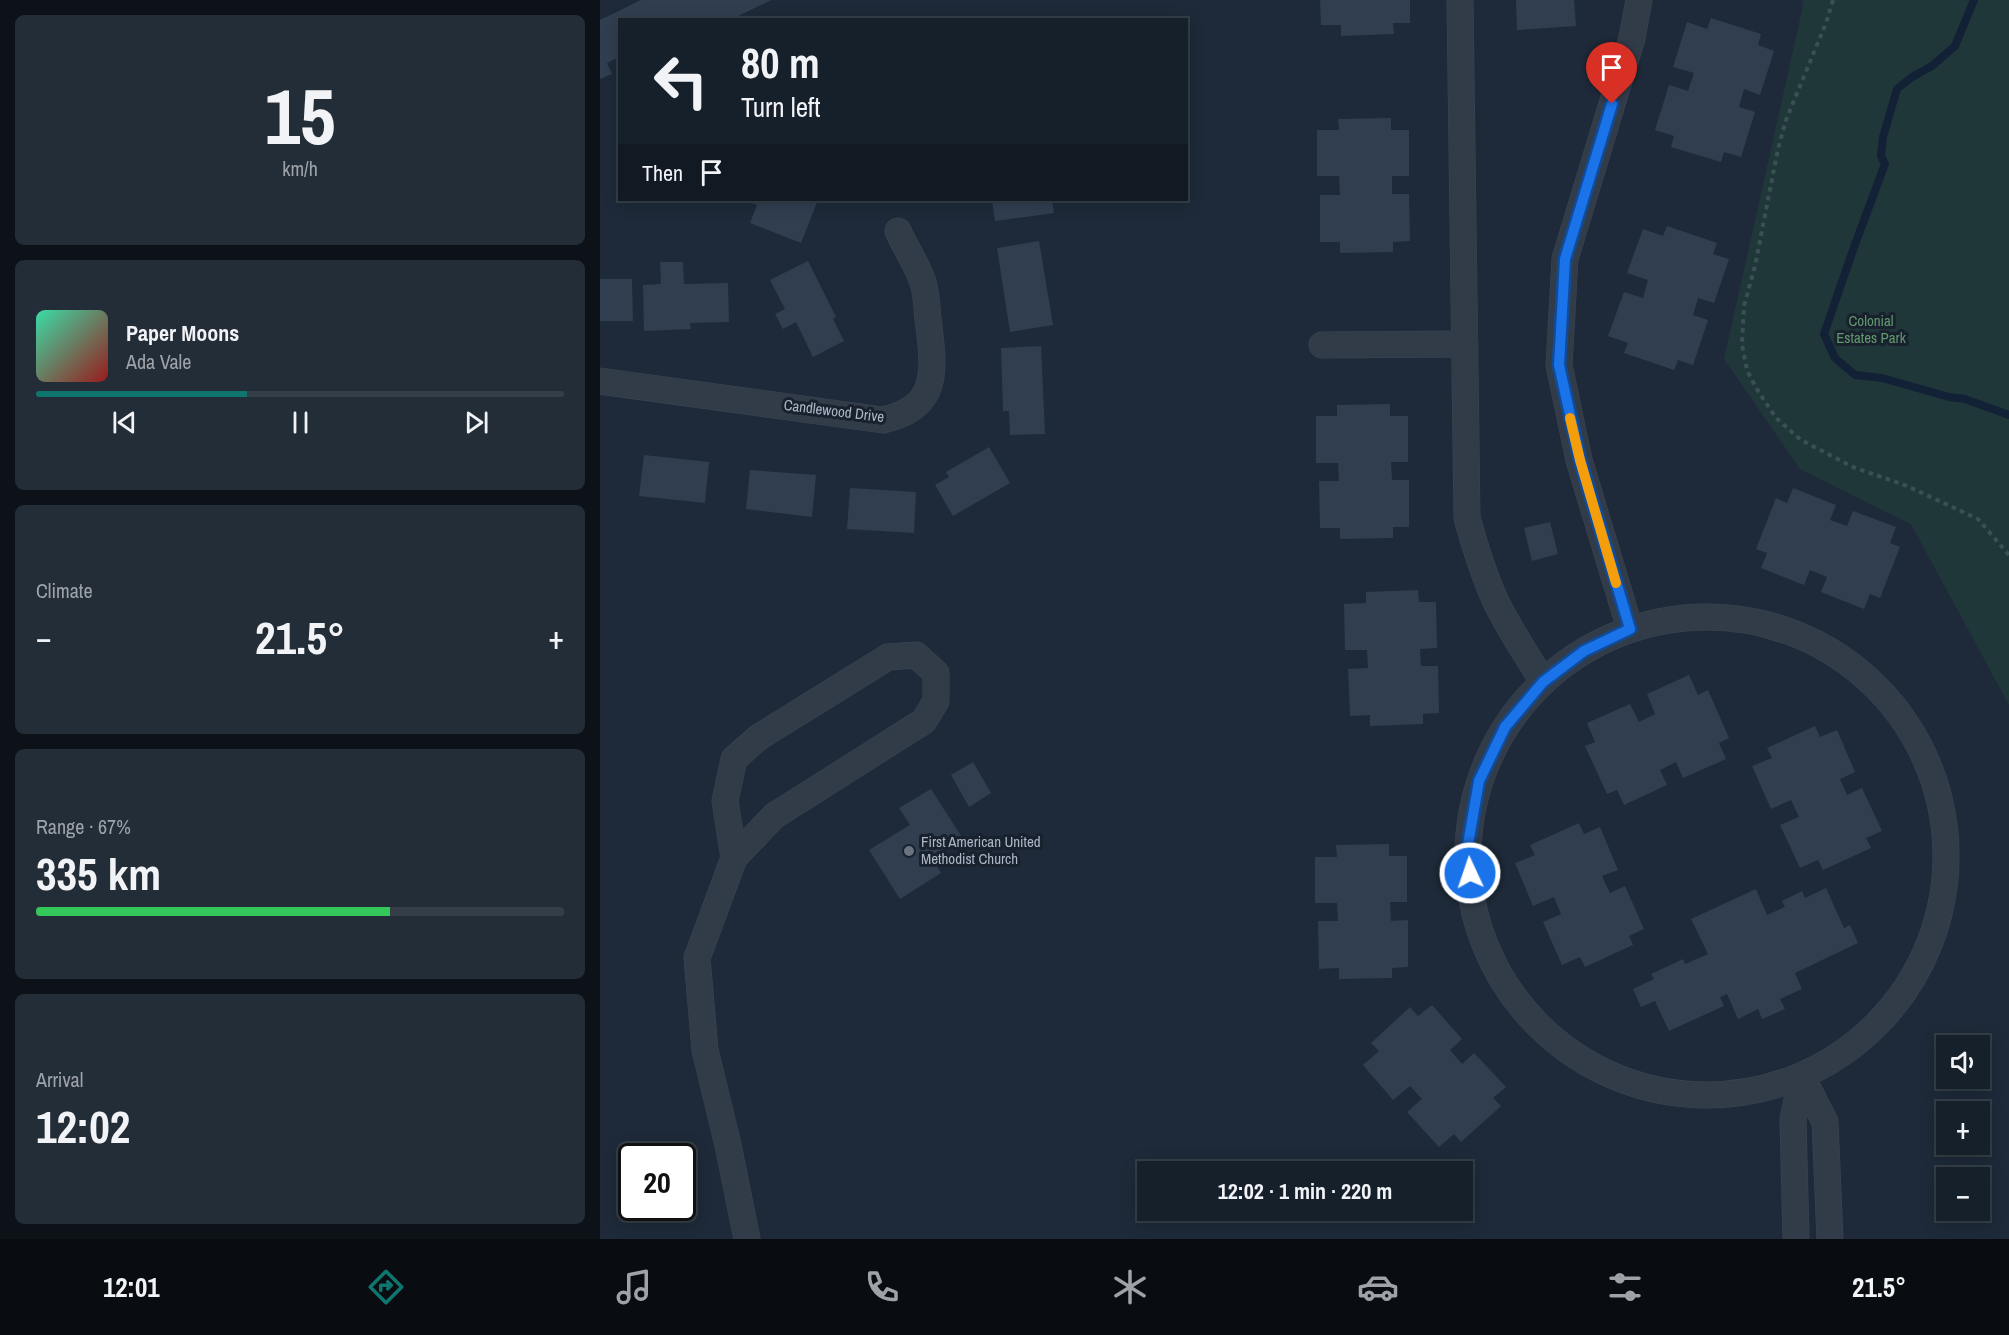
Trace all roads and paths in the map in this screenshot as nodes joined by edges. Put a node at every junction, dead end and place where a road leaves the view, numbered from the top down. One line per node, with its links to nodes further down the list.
1 (1460, 0): 5 (street)
2 (1638, 0): 9 (street)
3 (1833, 0): 8 (path)
4 (898, 231): 7 (street, Candlewood Drive)
5 (1465, 344): 6 (street); 10 (street)
6 (1322, 345)
7 (600, 381)
8 (2009, 555)
9 (1630, 629): 10 (street); 12 (street)
10 (1543, 682): 12 (street)
11 (734, 858): 11 (street); 14 (street)
12 (1802, 1077): 13 (street); 15 (street)
13 (1830, 1235)
14 (747, 1239)
15 (1796, 1239)

